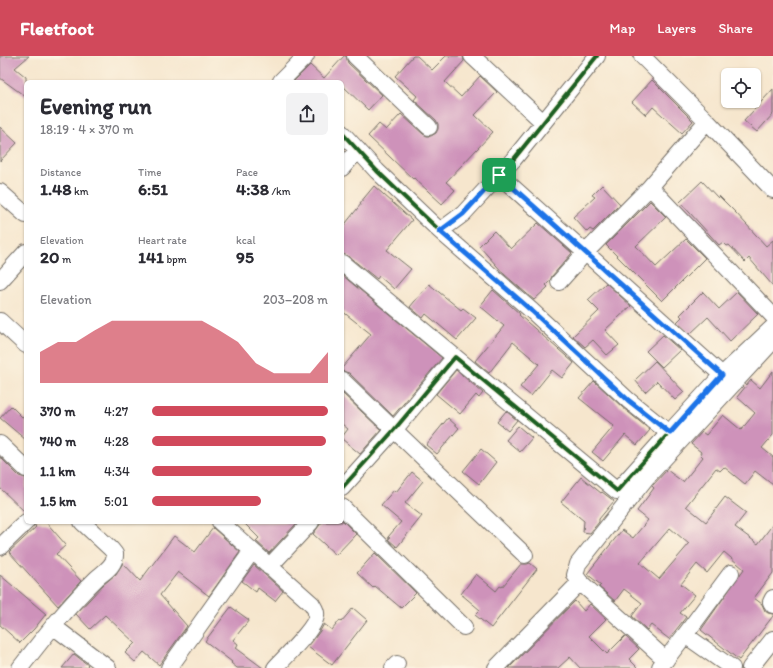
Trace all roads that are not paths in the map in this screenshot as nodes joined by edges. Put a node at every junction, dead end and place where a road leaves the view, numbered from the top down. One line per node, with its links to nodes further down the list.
1 (306, 56): 6 (street)
2 (355, 56): 9 (street)
3 (472, 56): 8 (street)
4 (597, 56): 8 (street)
5 (642, 56): 7 (street)
6 (283, 80)
7 (708, 121): 14 (street); 15 (street)
8 (543, 122): 13 (street)
9 (429, 127)
10 (344, 134): 11 (street)
11 (358, 150): 12 (street); 18 (street)
12 (344, 166)
13 (499, 175): 18 (street); 19 (street)
14 (650, 187): 19 (street); 24 (street)
15 (773, 190)
16 (0, 192): 17 (street)
17 (24, 213)
18 (440, 231): 33 (street)
19 (585, 253): 23 (street); 30 (street)
20 (24, 254): 22 (street)
21 (344, 265): 29 (street)
22 (0, 281)
23 (559, 282)
24 (773, 316)
25 (0, 321): 28 (street)
26 (773, 327): 30 (street)
27 (773, 341): 47 (street)
28 (24, 343)
29 (455, 357): 32 (street); 33 (street)
30 (722, 375): 33 (street)
31 (344, 382): 32 (street)
32 (394, 430): 36 (street); 44 (street)
33 (670, 433)
34 (0, 444): 35 (street)
35 (24, 467)
36 (344, 486)
37 (344, 509): 51 (street)
38 (24, 524): 42 (street)
39 (84, 524): 50 (street)
40 (222, 524): 43 (street)
41 (308, 524): 45 (street)
42 (0, 547)
43 (252, 551): 45 (street); 57 (street)
44 (525, 555)
45 (270, 567): 58 (street)
46 (731, 573): 52 (street)
47 (580, 582): 54 (street); 59 (street)
48 (773, 598): 49 (street)
49 (773, 605)
50 (53, 626): 55 (street); 56 (street)
51 (464, 627)
52 (684, 635): 54 (street); 60 (street)
53 (773, 640): 61 (street)
54 (662, 664)
55 (20, 668)
56 (108, 668)
57 (169, 668)
58 (275, 668)
59 (496, 668)
60 (732, 668)
61 (750, 668)

